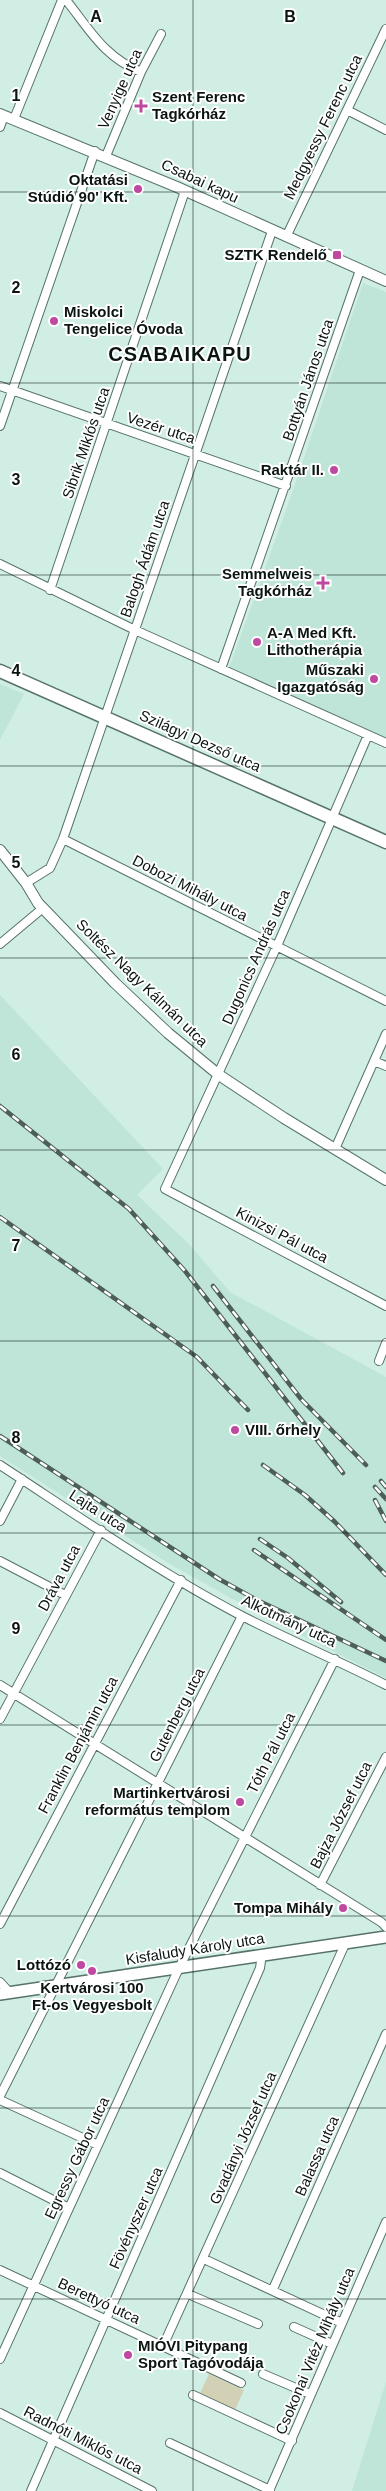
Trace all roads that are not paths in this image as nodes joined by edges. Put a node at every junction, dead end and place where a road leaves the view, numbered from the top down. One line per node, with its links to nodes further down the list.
1 (62, 0): 7 (street)
2 (66, 0): 5 (street)
3 (386, 29): 6 (street, Medgyessy Ferenc utca)
4 (161, 34): 5 (street, Venyige utca)
5 (141, 72): 11 (street, Venyige utca)
6 (347, 110): 9 (street); 14 (street, Medgyessy Ferenc utca)
7 (6, 116): 8 (street); 10 (street, Csabai kapu)
8 (0, 127)
9 (386, 130)
10 (95, 151): 11 (street, Csabai kapu); 18 (street)
11 (106, 156): 12 (street, Csabai kapu)
12 (185, 191): 13 (street, Csabai kapu); 19 (street, Sibrik Miklós utca)
13 (272, 231): 14 (street, Csabai kapu); 21 (street, Balogh Ádám utca)
14 (286, 238): 15 (street, Csabai kapu)
15 (360, 270): 16 (street, Csabai kapu); 22 (street, Bottyán János utca)
16 (386, 281)
17 (0, 386): 18 (street, Vezér utca)
18 (12, 390): 19 (street, Vezér utca); 20 (street)
19 (107, 425): 21 (street, Vezér utca); 24 (street, Sibrik Miklós utca)
20 (0, 426)
21 (196, 454): 22 (street, Vezér utca); 25 (street, Balogh Ádám utca)
22 (286, 486): 26 (street, Bottyán János utca)
23 (0, 564): 24 (street)
24 (50, 590): 25 (street)
25 (135, 630): 26 (street); 28 (street, Balogh Ádám utca)
26 (221, 669): 29 (street)
27 (0, 671): 28 (main road, Szilágyi Dezső utca)
28 (104, 718): 31 (main road, Szilágyi Dezső utca); 32 (street, Balogh Ádám utca)
29 (368, 735): 30 (street); 31 (street, Dugonics András utca)
30 (386, 743)
31 (331, 817): 33 (main road, Szilágyi Dezső utca); 38 (street, Dugonics András utca)
32 (63, 839): 35 (street, Balogh Ádám utca); 38 (street, Dobozi Mihály utca)
33 (386, 842)
34 (0, 850): 35 (street, Soltész Nagy Kálmán utca)
35 (26, 883): 36 (street, Soltész Nagy Kálmán utca)
36 (43, 908): 37 (street); 43 (street, Soltész Nagy Kálmán utca)
37 (0, 944)
38 (277, 946): 39 (street, Dobozi Mihály utca); 43 (street, Dugonics András utca)
39 (386, 1001)
40 (386, 1034): 41 (street)
41 (374, 1061): 42 (street); 44 (street)
42 (386, 1066)
43 (219, 1075): 44 (street, Soltész Nagy Kálmán utca); 46 (street, Dugonics András utca)
44 (335, 1149): 45 (street, Soltész Nagy Kálmán utca)
45 (386, 1180)
46 (165, 1189): 47 (street, Kinizsi Pál utca)
47 (386, 1306)
48 (386, 1343): 49 (street)
49 (379, 1361)
50 (0, 1465): 51 (street, Lajta utca)
51 (22, 1480): 52 (street); 53 (street, Lajta utca)
52 (0, 1520)
53 (101, 1530): 55 (street, Lajta utca); 56 (street, Dráva utca)
54 (0, 1561): 56 (street)
55 (181, 1580): 57 (street, Alkotmány utca); 63 (street, Franklin Benjámin utca)
56 (65, 1595): 61 (street, Dráva utca)
57 (242, 1616): 58 (street, Alkotmány utca); 65 (street, Gutenberg utca)
58 (335, 1659): 60 (street, Alkotmány utca); 66 (street, Tóth Pál utca)
59 (0, 1685): 61 (street)
60 (386, 1685)
61 (13, 1694): 62 (street, Dráva utca); 63 (street)
62 (0, 1719)
63 (94, 1744): 65 (street); 68 (street, Franklin Benjámin utca)
64 (386, 1757): 67 (street, Bajza József utca)
65 (158, 1783): 66 (street); 75 (street, Gutenberg utca)
66 (244, 1837): 67 (street); 73 (street, Tóth Pál utca)
67 (320, 1885): 69 (street)
68 (0, 1924)
69 (386, 1927)
70 (386, 1937): 71 (main road, Kisfaludy Károly utca)
71 (346, 1942): 72 (main road, Kisfaludy Károly utca); 84 (street, Gvadányi József utca)
72 (262, 1954): 73 (main road, Kisfaludy Károly utca); 89 (street, Fövényszer utca)
73 (179, 1968): 75 (main road, Kisfaludy Károly utca); 80 (street, Egressy Gábor utca)
74 (0, 1982): 76 (street, Kisfaludy Károly utca)
75 (55, 1986): 76 (main road, Kisfaludy Károly utca); 78 (street, Gutenberg utca)
76 (5, 1994)
77 (386, 2034): 87 (street, Balassa utca)
78 (0, 2096)
79 (0, 2100): 80 (street)
80 (98, 2145): 82 (street, Egressy Gábor utca)
81 (0, 2173): 82 (street)
82 (70, 2208): 86 (street, Egressy Gábor utca)
83 (386, 2222): 90 (street, Csokonai Vitéz Mihály utca)
84 (204, 2259): 87 (street); 88 (street, Gvadányi József utca)
85 (0, 2270): 86 (street, Berettyó utca)
86 (34, 2286): 89 (street, Berettyó utca); 95 (street, Egressy Gábor utca)
87 (273, 2289): 90 (street)
88 (188, 2294): 91 (street); 94 (street, Gvadányi József utca)
89 (107, 2320): 94 (street, Berettyó utca); 101 (street, Fövényszer utca)
90 (342, 2323): 93 (street, Csokonai Vitéz Mihály utca)
91 (258, 2324)
92 (294, 2327): 93 (street)
93 (332, 2344): 98 (street, Csokonai Vitéz Mihály utca)
94 (163, 2346): 97 (street, Berettyó utca)
95 (0, 2359)
96 (263, 2374): 98 (street)
97 (241, 2382)
98 (310, 2394): 102 (street, Csokonai Vitéz Mihály utca)
99 (193, 2395): 102 (street)
100 (0, 2413): 101 (street, Radnóti Miklós utca)
101 (54, 2440): 105 (street, Fövényszer utca); 106 (street, Radnóti Miklós utca)
102 (292, 2441): 104 (street, Csokonai Vitéz Mihály utca)
103 (170, 2443): 104 (street)
104 (270, 2490)
105 (31, 2491)
106 (152, 2491)

